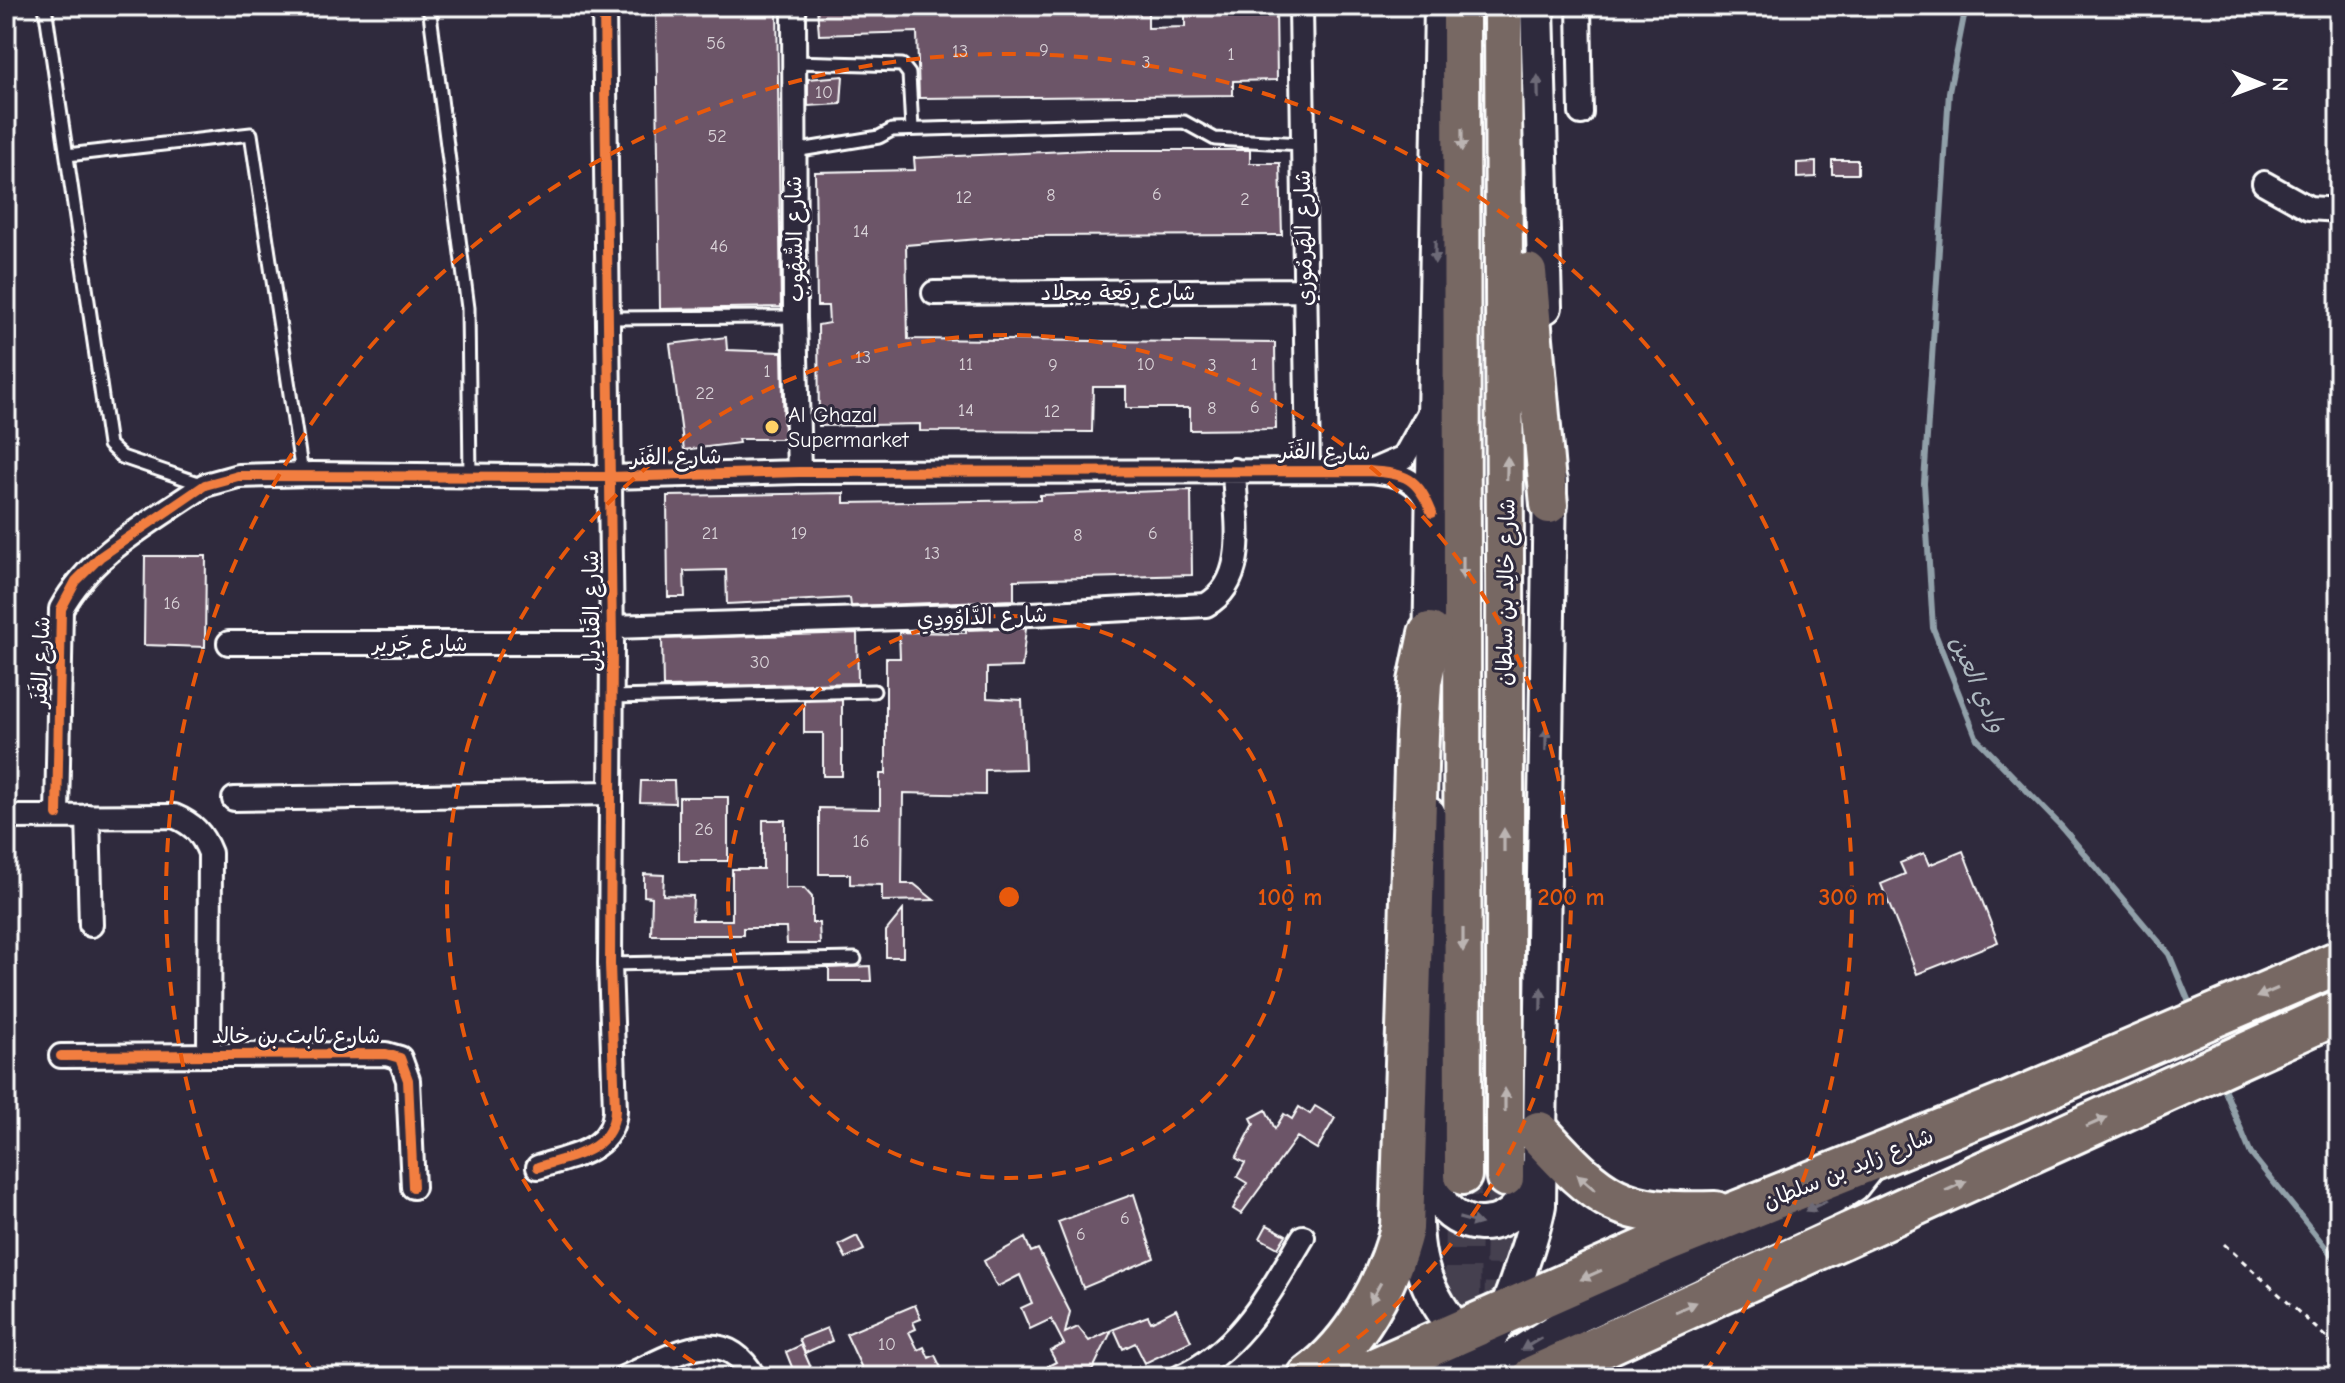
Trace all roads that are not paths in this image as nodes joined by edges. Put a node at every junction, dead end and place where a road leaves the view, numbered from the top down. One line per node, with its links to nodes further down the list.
1 (45, 6): 17 (lane)
2 (429, 6): 30 (lane)
3 (604, 6): 23 (street, شارع القَنادِيل)
4 (794, 6): 12 (street, شارع السُّهُوب)
5 (1301, 6): 15 (street, شارع الهَرمُوزي)
6 (1441, 6): 24 (main road, one-way to 24)
7 (1461, 6): 56 (main road, شارع خالِد بن سلطان, one-way to 56)
8 (1503, 6): 57 (main road, شارع خالِد بن سلطان, one-way to 8)
9 (1513, 6): 33 (main road)
10 (1537, 6): 33 (main road, one-way to 10)
11 (1579, 6): 13 (street)
12 (793, 62): 14 (lane); 16 (street, شارع السُّهُوب)
13 (1581, 113)
14 (912, 129): 15 (lane); 16 (lane)
15 (1302, 144): 20 (street, شارع الهَرمُوزي)
16 (793, 151): 22 (street, شارع السُّهُوب)
17 (67, 155): 29 (lane); 32 (lane)
18 (2264, 183): 19 (street)
19 (2339, 210)
20 (1303, 290): 21 (street, شارع رِقعة مِجلاد); 26 (street, شارع الهَرمُوزي)
21 (934, 293)
22 (795, 317): 23 (lane); 28 (street, شارع السُّهُوب)
23 (610, 318): 31 (street, شارع القَنادِيل)
24 (1433, 406): 27 (street, شارع الفَنَر); 34 (main road)
25 (1234, 470): 26 (street, شارع الفَنَر); 28 (street, شارع الفَنَر); 36 (street, شارع الدَّاوُودِي)
26 (1308, 470): 27 (street, شارع الفَنَر)
27 (1369, 471): 34 (street, شارع الفَنَر)
28 (799, 472): 31 (street, شارع الفَنَر)
29 (302, 474): 30 (street, شارع الفَنَر); 32 (street, شارع الفَنَر)
30 (470, 477): 31 (street, شارع الفَنَر)
31 (609, 477): 36 (street, شارع القَنادِيل)
32 (205, 485): 43 (street, شارع الفَنَر)
33 (1549, 505): 53 (main road, one-way to 33)
34 (1432, 513): 35 (main road)
35 (1430, 634): 42 (main road); 67 (highway, one-way to 67)
36 (612, 635): 37 (street, شارع جَرير); 39 (street, شارع القَنادِيل)
37 (229, 643)
38 (874, 691): 39 (lane)
39 (612, 697): 40 (street, شارع القَنادِيل)
40 (611, 793): 41 (street); 49 (street, شارع القَنادِيل)
41 (234, 799)
42 (1426, 799): 53 (main road, one-way to 53); 63 (main road)
43 (57, 815): 44 (street, شارع ثابت بن خالد); 45 (street, شارع ثابت بن خالد)
44 (88, 816): 46 (street); 51 (street, شارع ثابت بن خالد)
45 (6, 817)
46 (91, 925)
47 (855, 959): 49 (lane)
48 (2339, 962): 54 (highway, شارع زايد بن سلطان, one-way to 54)
49 (610, 964): 55 (street, شارع القَنادِيل)
50 (2339, 1012): 62 (highway, one-way to 50)
51 (209, 1055): 52 (street, شارع ثابت بن خالد); 58 (street, شارع ثابت بن خالد)
52 (61, 1056)
53 (1539, 1148): 59 (highway, one-way to 53); 61 (main road)
54 (1874, 1157): 59 (highway, شارع زايد بن سلطان); 63 (main road, one-way to 63)
55 (538, 1167)
56 (1463, 1176)
57 (1505, 1178)
58 (413, 1187)
59 (1740, 1212): 61 (highway, شارع زايد بن سلطان, one-way to 61)
60 (1303, 1237): 66 (street)
61 (1507, 1313): 63 (highway, شارع زايد بن سلطان)
62 (1612, 1358): 70 (highway)
63 (1477, 1364): 68 (highway, شارع زايد بن سلطان); 69 (main road)
64 (625, 1377): 65 (street)
65 (754, 1377)
66 (1180, 1377)
67 (1309, 1377)
68 (1358, 1377)
69 (1434, 1377)
70 (1534, 1377)

